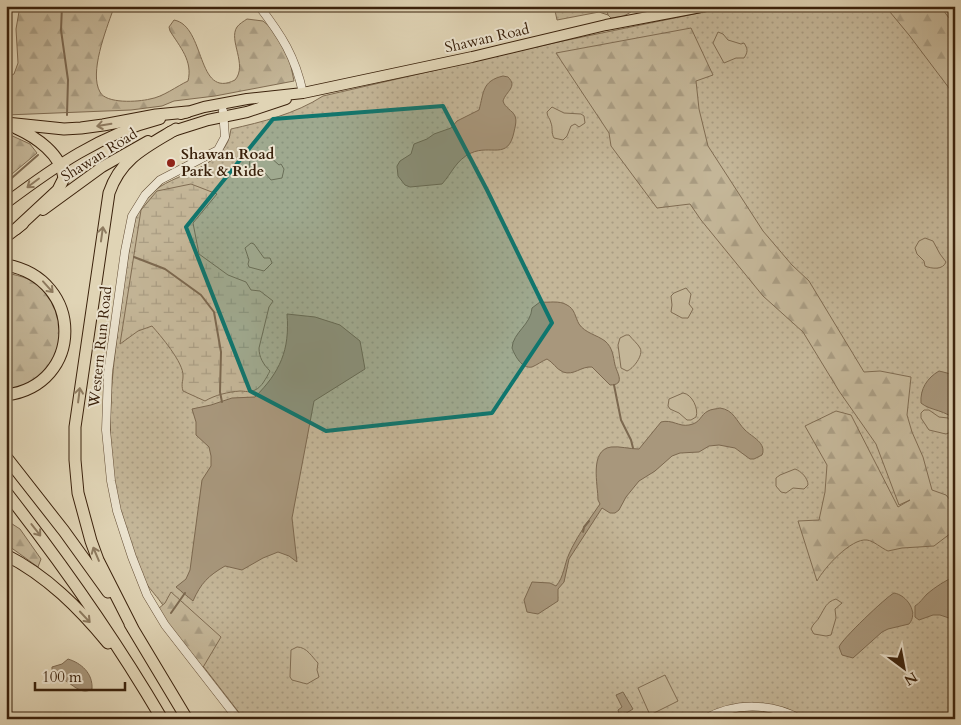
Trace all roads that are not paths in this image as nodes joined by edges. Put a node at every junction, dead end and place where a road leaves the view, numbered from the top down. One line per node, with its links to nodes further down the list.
1 (260, 6): 3 (street)
2 (706, 6): 3 (main road, Shawan Road)
3 (303, 93): 4 (main road, Shawan Road); 6 (main road, Shawan Road)
4 (259, 97): 5 (main road, Shawan Road); 6 (main road, Shawan Road)
5 (187, 112): 6 (main road, Shawan Road); 7 (highway, one-way to 7); 9 (main road, Shawan Road)
6 (223, 114): 8 (main road, Shawan Road); 22 (street, Western Run Road)
7 (6, 123): 9 (highway)
8 (176, 129): 11 (main road, Shawan Road); 18 (highway, one-way to 8)
9 (60, 164): 10 (main road, Shawan Road, one-way to 10); 11 (highway)
10 (6, 203)
11 (16, 229): 12 (main road, Shawan Road)
12 (6, 237)
13 (6, 265): 14 (highway, one-way to 14)
14 (6, 395)
15 (6, 457): 18 (highway)
16 (6, 492): 19 (highway, one-way to 19)
17 (6, 555): 19 (highway, one-way to 19)
18 (133, 629): 21 (highway)
19 (134, 671): 20 (highway)
20 (162, 719)
21 (187, 719)
22 (238, 719)
23 (705, 719): 24 (street)
24 (800, 719)

